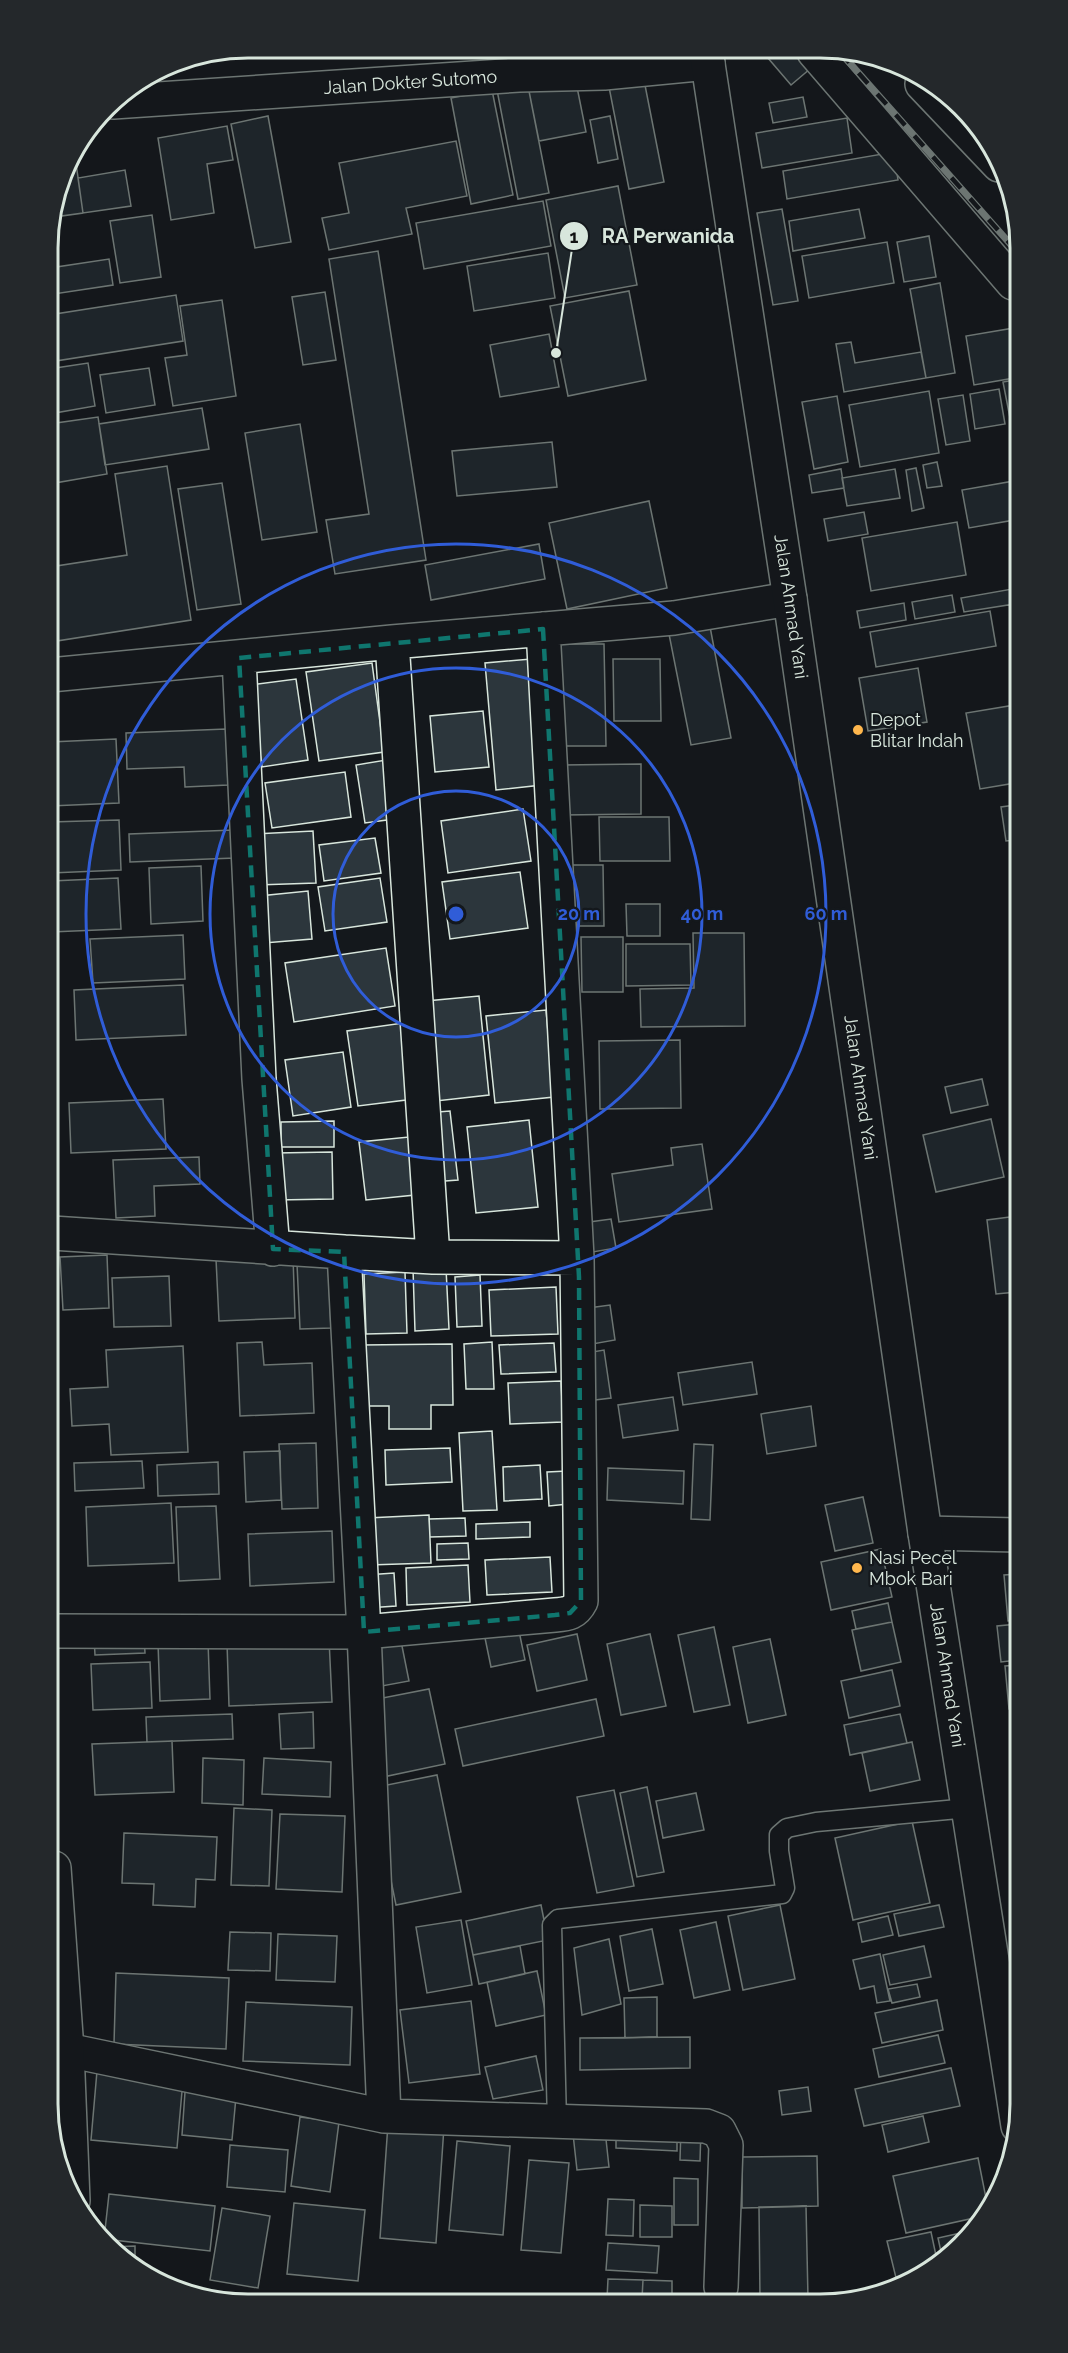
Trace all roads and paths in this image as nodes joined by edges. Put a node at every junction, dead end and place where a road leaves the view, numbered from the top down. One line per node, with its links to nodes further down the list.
1 (702, 58): 4 (street, Jalan Dokter Sutomo)
2 (707, 58): 9 (street, Jalan Ahmad Yani)
3 (820, 58): 8 (street)
4 (517, 62): 5 (street, Jalan Dokter Sutomo)
5 (131, 100)
6 (938, 101): 7 (street)
7 (973, 138)
8 (1010, 279)
9 (790, 599): 10 (street); 19 (street, Jalan Ahmad Yani)
10 (543, 629): 11 (street); 18 (street)
11 (392, 642): 12 (street); 17 (street)
12 (238, 658): 13 (street); 15 (street)
13 (59, 674)
14 (58, 1233): 15 (street)
15 (273, 1249): 16 (street)
16 (344, 1252): 17 (street); 22 (street)
17 (434, 1257): 18 (street)
18 (577, 1258): 22 (street)
19 (925, 1533): 20 (street); 23 (street, Jalan Ahmad Yani)
20 (1009, 1535)
21 (58, 1631): 22 (street)
22 (364, 1632): 27 (street)
23 (969, 1808): 26 (street, Jalan Ahmad Yani); 28 (lane)
24 (58, 1987): 25 (street)
25 (67, 2050): 27 (street); 29 (street)
26 (1009, 2068)
27 (384, 2116): 28 (street)
28 (557, 2122): 30 (street)
29 (73, 2177)
30 (721, 2287)

